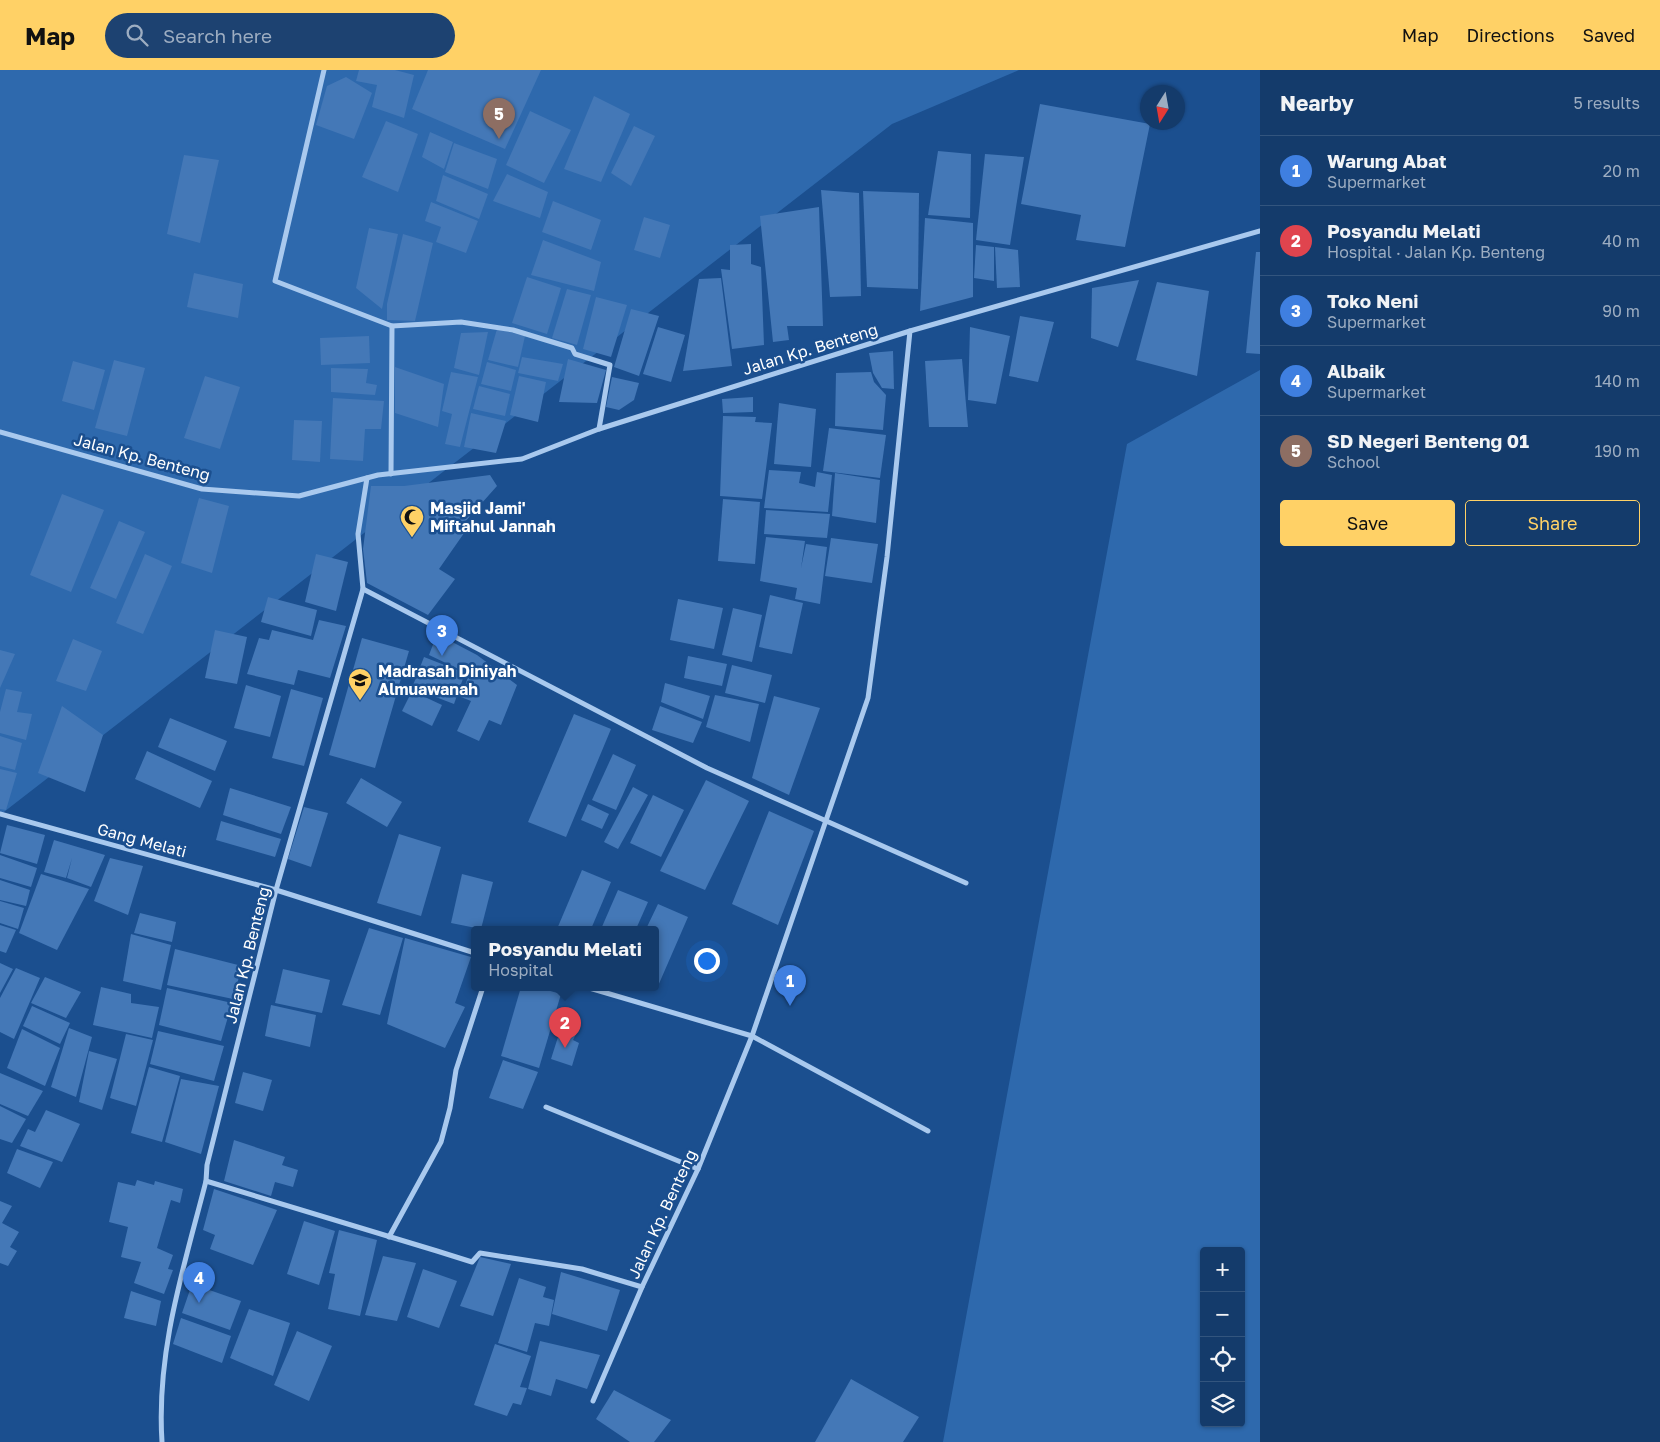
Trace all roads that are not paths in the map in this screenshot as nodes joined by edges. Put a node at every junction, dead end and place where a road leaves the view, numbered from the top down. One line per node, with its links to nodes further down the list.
1 (324, 70): 3 (street)
2 (1260, 231): 4 (street, Jalan Kp. Benteng)
3 (392, 326): 5 (street); 7 (street)
4 (910, 332): 5 (street, Jalan Kp. Benteng); 11 (street, Jalan Kp. Benteng)
5 (599, 429): 7 (street, Jalan Kp. Benteng)
6 (0, 432): 8 (street, Jalan Kp. Benteng)
7 (391, 474): 8 (street, Jalan Kp. Benteng)
8 (367, 478): 9 (street, Jalan Kp. Benteng)
9 (363, 589): 11 (street); 13 (street, Jalan Kp. Benteng)
10 (0, 814): 13 (street, Gang Melati)
11 (824, 820): 12 (street); 17 (street, Jalan Kp. Benteng)
12 (966, 883)
13 (276, 890): 14 (street, Gang Melati); 21 (street, Jalan Kp. Benteng)
14 (471, 952)
15 (482, 991): 22 (street)
16 (600, 991): 17 (street)
17 (752, 1036): 19 (street); 20 (street, Jalan Kp. Benteng)
18 (546, 1107): 20 (street)
19 (928, 1131)
20 (698, 1169): 23 (street, Jalan Kp. Benteng)
21 (206, 1181): 22 (street); 25 (street, Jalan Kp. Benteng)
22 (389, 1237): 23 (street)
23 (642, 1287): 24 (street, Jalan Kp. Benteng)
24 (593, 1401)
25 (162, 1442)

